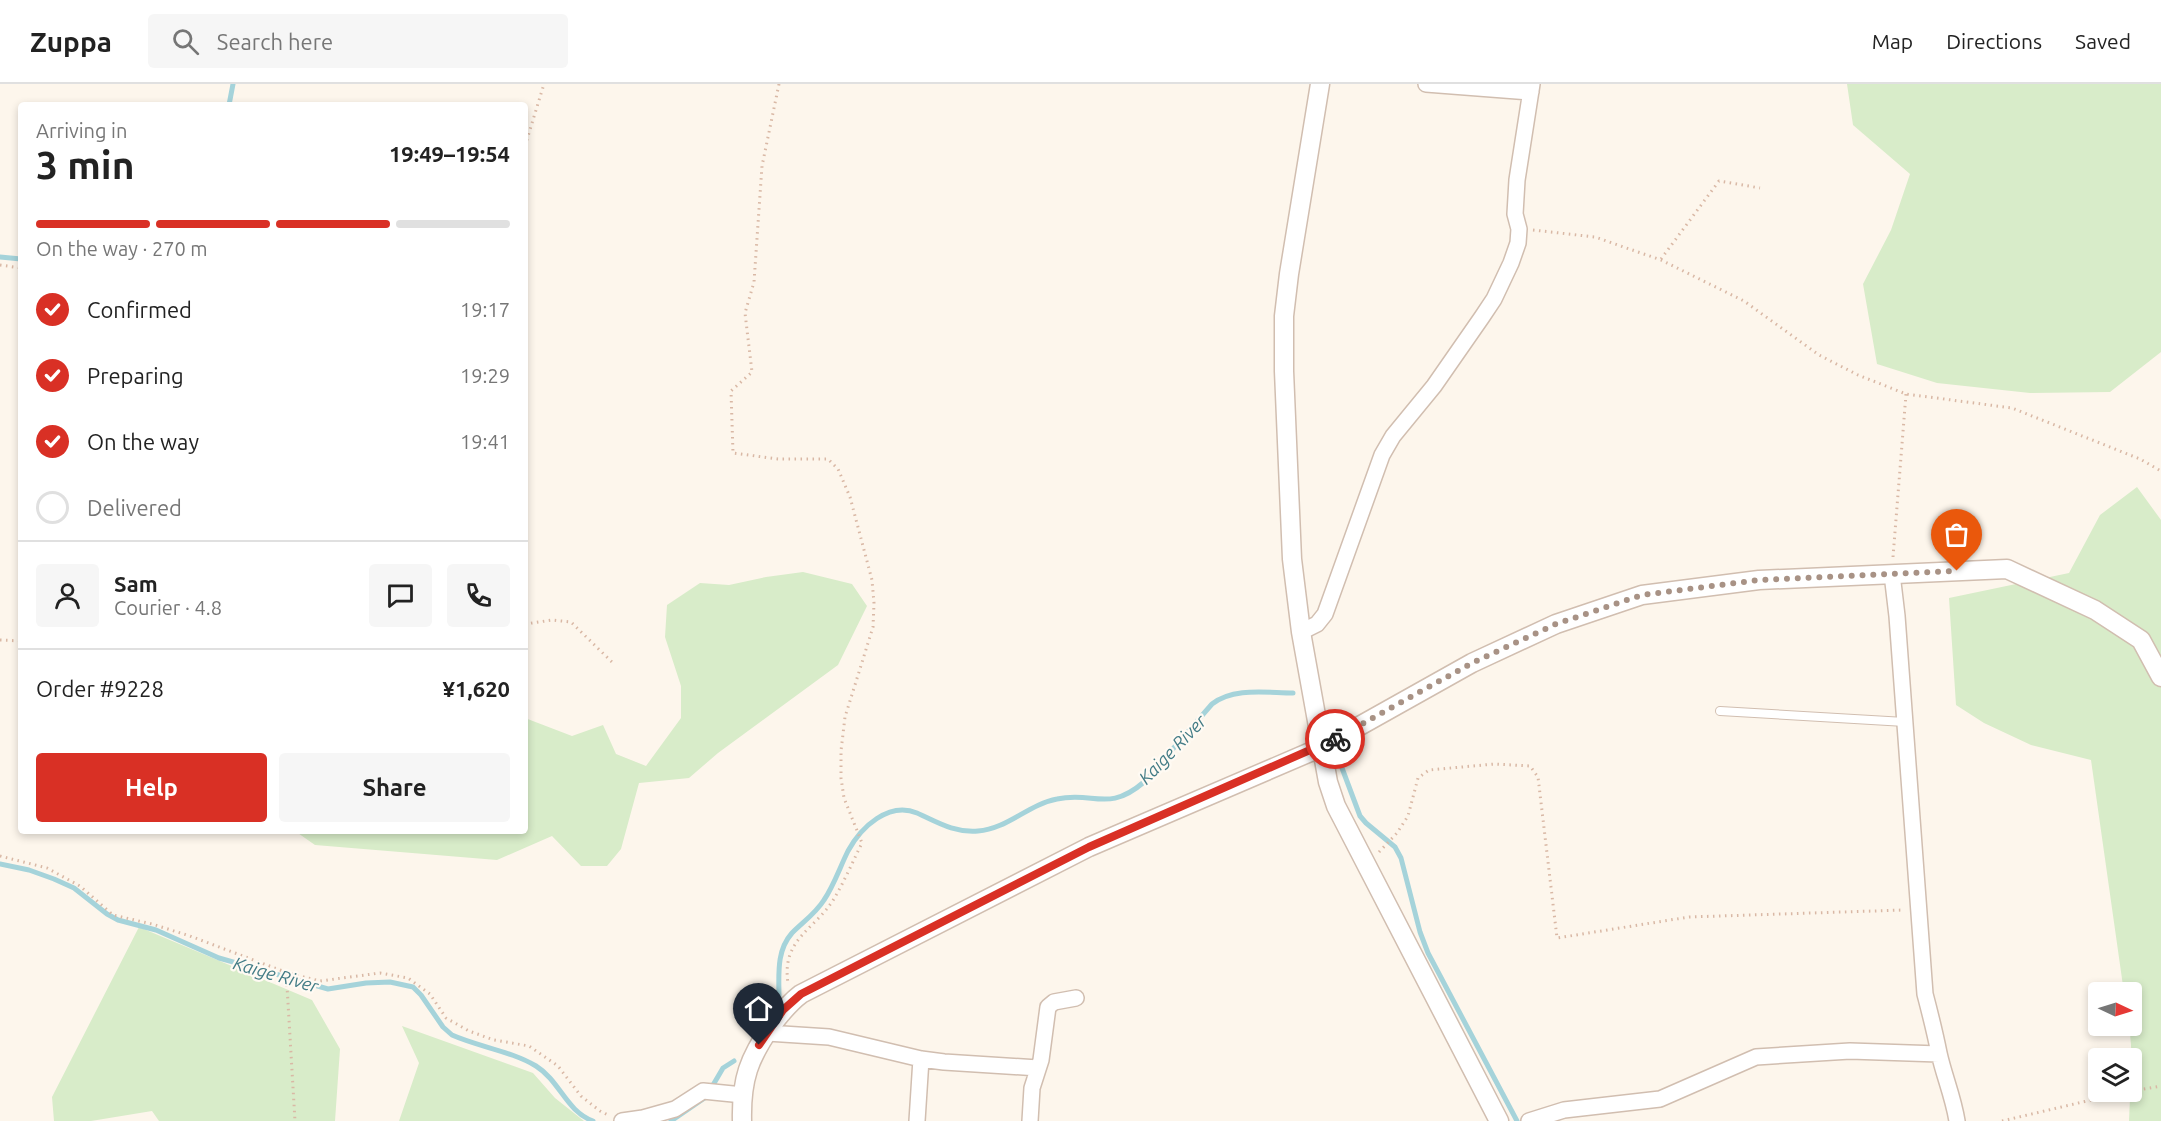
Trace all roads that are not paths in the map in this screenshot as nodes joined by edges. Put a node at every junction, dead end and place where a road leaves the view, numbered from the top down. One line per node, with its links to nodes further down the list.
1 (1320, 84): 5 (street)
2 (1426, 84): 3 (street)
3 (1532, 88): 5 (street)
4 (1892, 574): 6 (street); 8 (street); 9 (street)
5 (1301, 632): 9 (street)
6 (2161, 677)
7 (1720, 711): 8 (lane)
8 (1905, 722): 12 (street)
9 (1322, 747): 11 (street); 20 (street)
10 (1076, 998): 14 (street)
11 (767, 1033): 13 (street); 15 (street)
12 (1939, 1054): 21 (street); 22 (street)
13 (921, 1059): 14 (street); 18 (street)
14 (1038, 1068): 19 (street)
15 (743, 1095): 16 (street); 17 (street)
16 (622, 1121)
17 (742, 1121)
18 (917, 1121)
19 (1030, 1121)
20 (1499, 1121)
21 (1529, 1121)
22 (1957, 1121)

